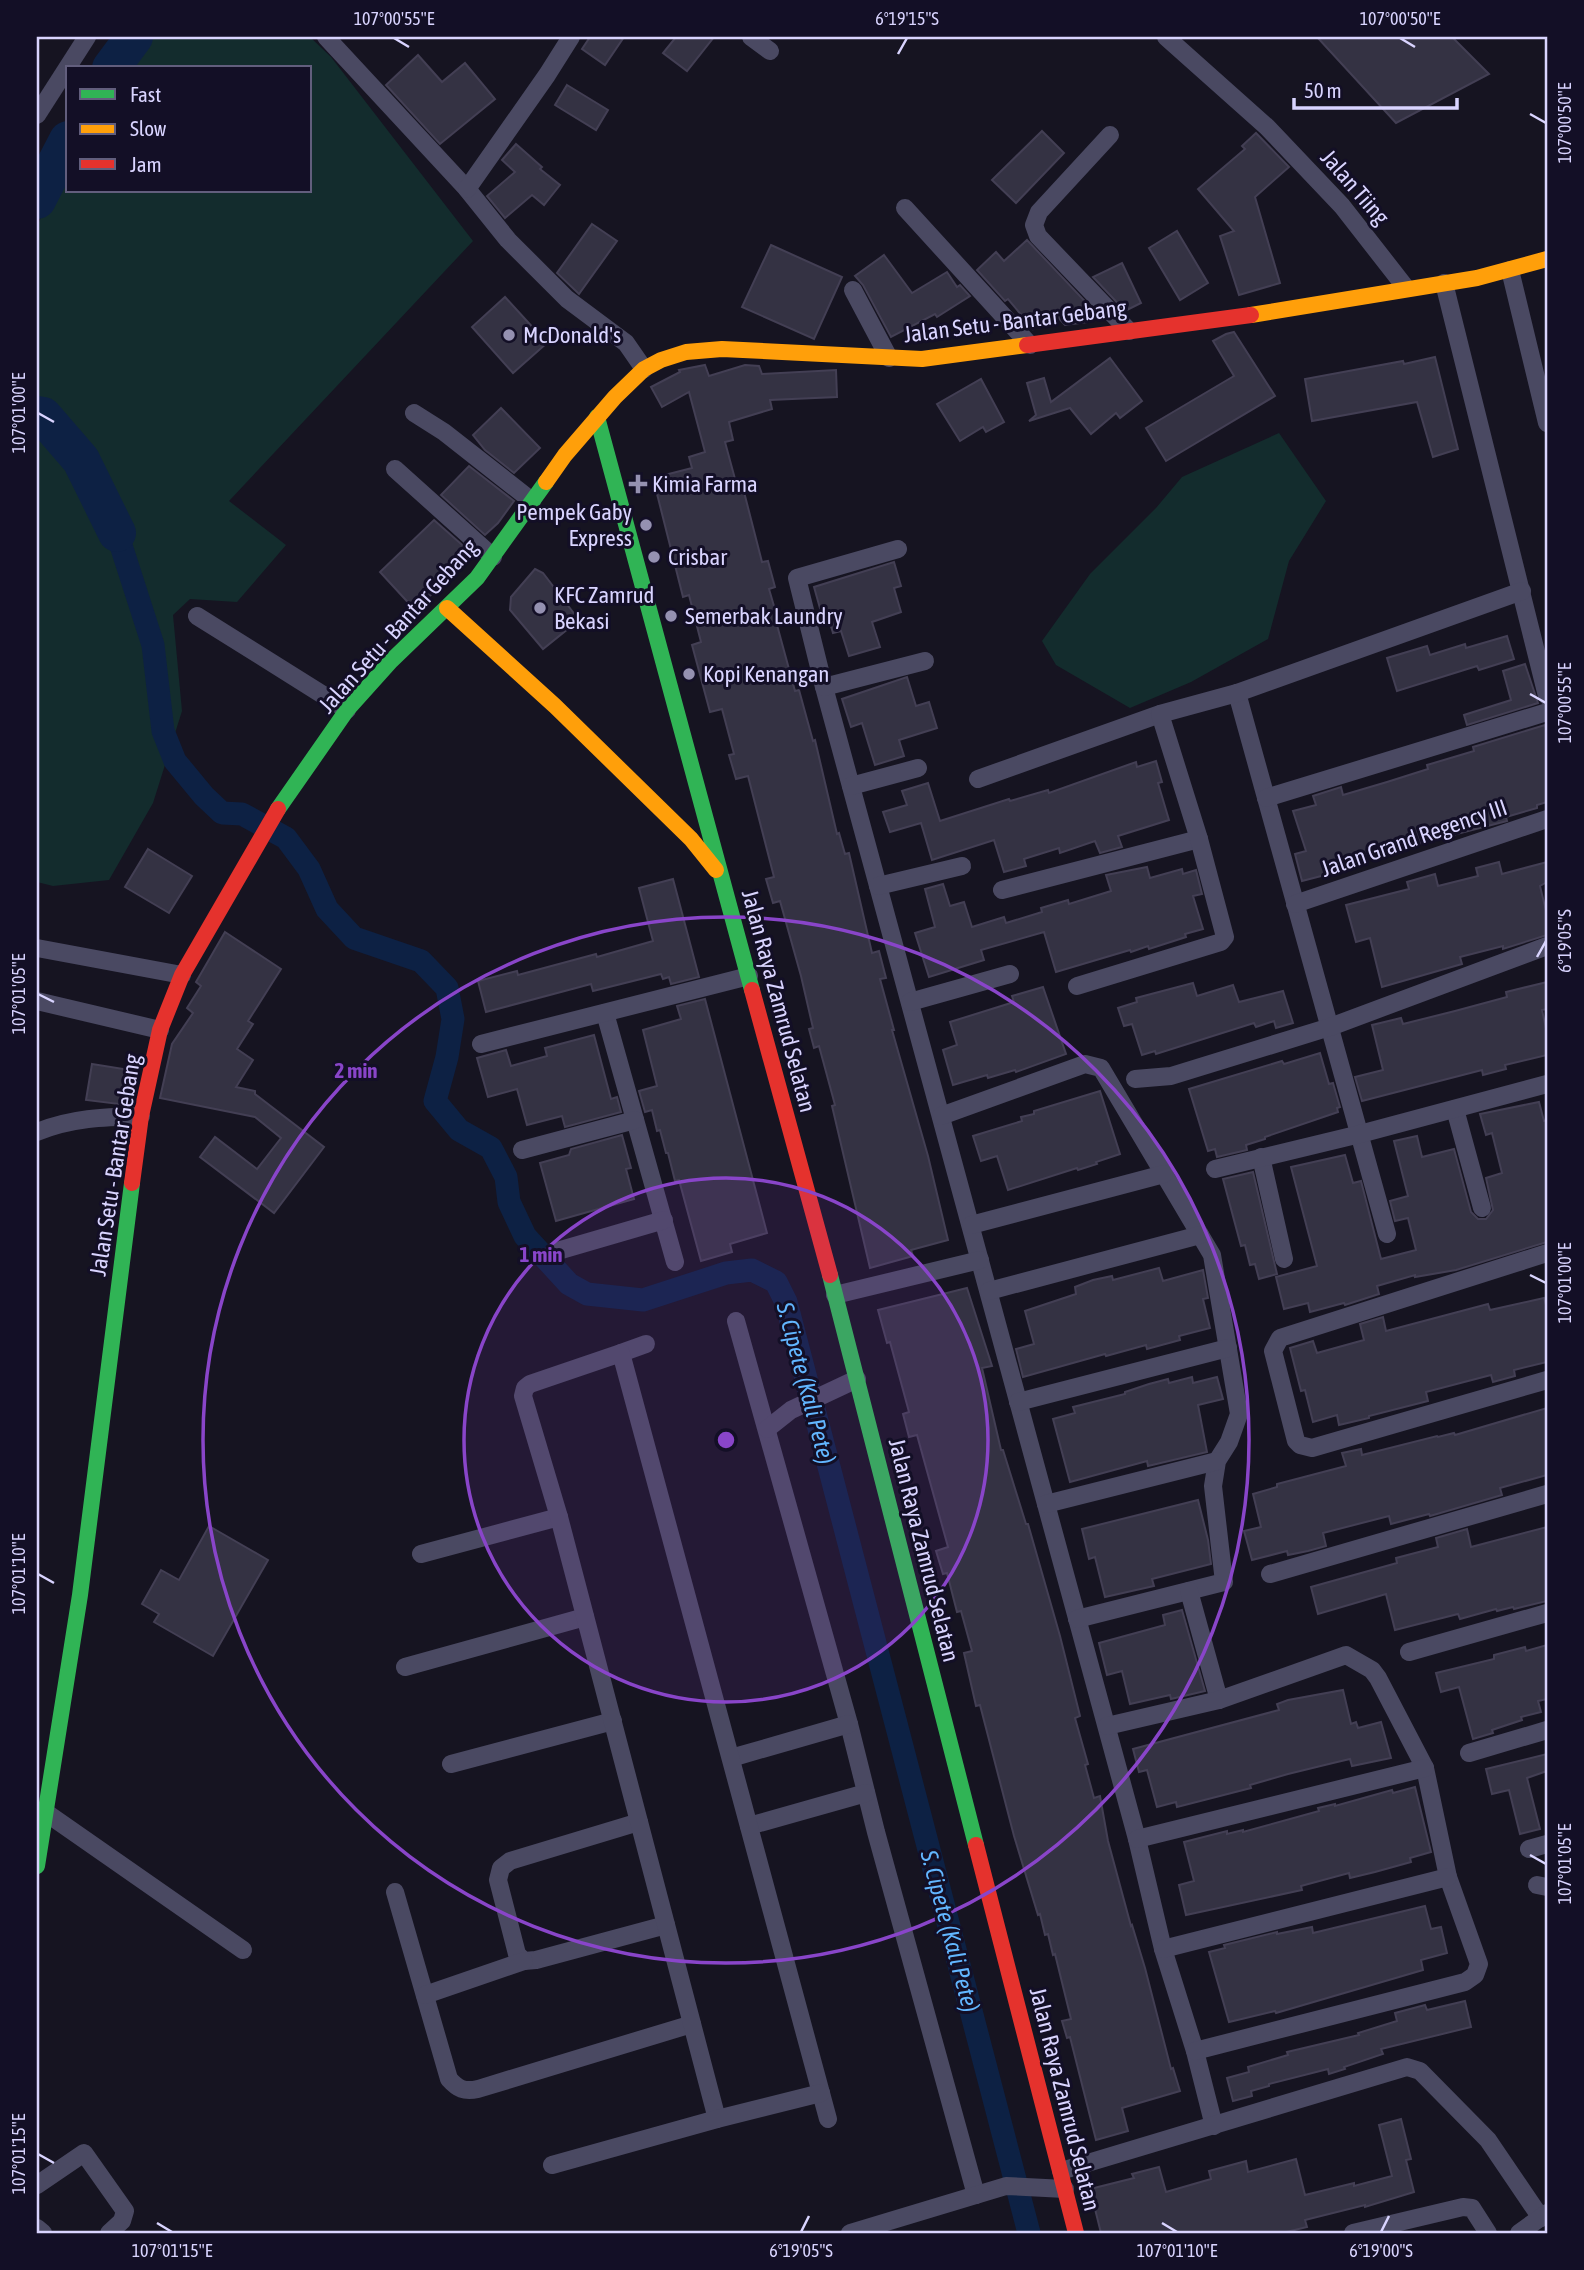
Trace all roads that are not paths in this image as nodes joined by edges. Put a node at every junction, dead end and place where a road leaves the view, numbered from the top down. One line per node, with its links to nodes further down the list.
1 (88, 37): 7 (street)
2 (326, 37): 11 (street)
3 (571, 37): 11 (street)
4 (751, 37): 6 (street)
5 (1166, 37): 16 (street, Jalan Tiing)
6 (770, 51)
7 (69, 66)
8 (66, 71): 9 (street)
9 (37, 116)
10 (1110, 135): 18 (street)
11 (467, 189): 21 (street)
12 (905, 208): 19 (street)
13 (1547, 259): 14 (main road, Jalan Setu - Bantar Gebang)
14 (1510, 271): 15 (main road, Jalan Setu - Bantar Gebang); 24 (street)
15 (1444, 283): 16 (main road, Jalan Setu - Bantar Gebang); 29 (street)
16 (1406, 288): 18 (main road, Jalan Setu - Bantar Gebang)
17 (853, 290): 20 (street)
18 (1129, 331): 19 (main road, Jalan Setu - Bantar Gebang)
19 (1030, 345): 20 (main road, Jalan Setu - Bantar Gebang)
20 (889, 358): 21 (main road, Jalan Setu - Bantar Gebang)
21 (644, 369): 23 (main road, Jalan Setu - Bantar Gebang)
22 (414, 413): 26 (street)
23 (597, 417): 26 (main road, Jalan Setu - Bantar Gebang); 46 (main road, Jalan Raya Zamrud Selatan)
24 (1547, 423)
25 (395, 469): 28 (street)
26 (532, 501): 28 (main road, Jalan Setu - Bantar Gebang)
27 (898, 549): 33 (street)
28 (493, 557): 30 (main road, Jalan Setu - Bantar Gebang)
29 (1522, 591): 34 (street); 35 (street)
30 (447, 608): 36 (main road, Jalan Setu - Bantar Gebang); 46 (main road, Jalan Raya Zamrud Selatan)
31 (197, 616): 36 (street)
32 (925, 661): 33 (street)
33 (824, 687): 41 (street)
34 (1237, 692): 38 (street); 42 (street)
35 (1547, 696)
36 (347, 710): 53 (main road, Jalan Setu - Bantar Gebang)
37 (1547, 712): 42 (street)
38 (1160, 714): 40 (street); 44 (street)
39 (918, 768): 41 (street)
40 (978, 779)
41 (851, 786): 47 (street)
42 (1266, 799): 49 (street)
43 (1547, 819): 49 (street, Jalan Grand Regency III)
44 (1199, 839): 48 (street); 55 (street)
45 (962, 866): 47 (street)
46 (723, 879): 54 (main road, Jalan Raya Zamrud Selatan)
47 (878, 886): 57 (street)
48 (1002, 890)
49 (1296, 904): 59 (street)
50 (1547, 946): 59 (street)
51 (37, 948): 53 (street)
52 (1010, 974): 57 (street)
53 (182, 975): 60 (main road, Jalan Setu - Bantar Gebang)
54 (749, 976): 58 (street); 85 (main road, Jalan Raya Zamrud Selatan)
55 (1077, 986)
56 (37, 1001): 60 (street)
57 (910, 1002): 66 (street)
58 (605, 1013): 61 (street); 67 (street)
59 (1330, 1027): 62 (street); 69 (street)
60 (160, 1030): 65 (main road, Jalan Setu - Bantar Gebang)
61 (481, 1044)
62 (1135, 1079)
63 (1547, 1084): 64 (street)
64 (1455, 1109): 69 (street); 74 (street)
65 (141, 1116): 68 (street); 116 (main road, Jalan Setu - Bantar Gebang)
66 (941, 1116): 73 (street); 76 (street)
67 (635, 1120): 70 (street); 75 (street)
68 (37, 1132)
69 (1360, 1134): 71 (street); 77 (street)
70 (522, 1150)
71 (1261, 1157): 72 (street); 81 (street)
72 (1215, 1169)
73 (1164, 1174): 76 (street); 78 (street)
74 (1482, 1208)
75 (664, 1220): 79 (street); 83 (street)
76 (971, 1225): 82 (street)
77 (1387, 1234)
78 (1200, 1235): 84 (street); 88 (street)
79 (561, 1250)
80 (1547, 1253): 91 (street)
81 (1284, 1259)
82 (980, 1260): 84 (street); 85 (street)
83 (675, 1262)
84 (989, 1291): 92 (street)
85 (835, 1295): 90 (main road, Jalan Raya Zamrud Selatan)
86 (736, 1321): 93 (street)
87 (646, 1343): 89 (street)
88 (1228, 1348): 92 (street); 94 (street)
89 (621, 1353): 97 (street); 112 (street)
90 (857, 1379): 93 (street); 137 (main road, Jalan Raya Zamrud Selatan)
91 (1547, 1380)
92 (1018, 1402): 96 (street)
93 (767, 1429): 108 (street)
94 (1217, 1461): 96 (street); 100 (street)
95 (1547, 1494): 99 (street)
96 (1046, 1504): 103 (street)
97 (559, 1517): 98 (street); 102 (street)
98 (421, 1554)
99 (1269, 1574)
100 (1189, 1591): 103 (street); 106 (street)
101 (1547, 1614): 104 (street)
102 (585, 1617): 105 (street); 107 (street)
103 (1077, 1619): 109 (street)
104 (1409, 1652)
105 (405, 1667)
106 (1219, 1700): 109 (street); 114 (street)
107 (613, 1721): 113 (street); 117 (street)
108 (849, 1724): 112 (street); 115 (street)
109 (1107, 1726): 119 (street)
110 (1547, 1731): 111 (street)
111 (1469, 1753)
112 (731, 1758): 118 (street)
113 (451, 1763)
114 (1425, 1768): 119 (street); 123 (street)
115 (866, 1793): 118 (street); 140 (street)
116 (46, 1812): 122 (main road, Jalan Setu - Bantar Gebang); 127 (street)
117 (639, 1822): 125 (street); 128 (street)
118 (749, 1826): 132 (street)
119 (1137, 1839): 126 (street)
120 (1547, 1844): 121 (street)
121 (1529, 1849)
122 (37, 1866)
123 (1448, 1877): 126 (street); 131 (street)
124 (395, 1892): 129 (street)
125 (666, 1924): 128 (street); 130 (street)
126 (1163, 1949): 131 (street)
127 (243, 1950)
128 (524, 1961): 129 (street)
129 (425, 1995): 130 (street)
130 (692, 2024): 133 (street)
131 (1195, 2051): 135 (street)
132 (821, 2093): 133 (street); 134 (street)
133 (717, 2119): 136 (street)
134 (828, 2119)
135 (1214, 2126): 137 (street); 141 (street)
136 (552, 2165)
137 (1061, 2171): 139 (main road, Jalan Raya Zamrud Selatan)
138 (37, 2185): 144 (street)
139 (1060, 2189): 140 (street); 146 (main road, Jalan Raya Zamrud Selatan)
140 (976, 2195): 145 (street)
141 (1544, 2216): 149 (street)
142 (37, 2228): 143 (street)
143 (43, 2233)
144 (109, 2233)
145 (849, 2233)
146 (1076, 2233)
147 (1353, 2233): 148 (street)
148 (1488, 2233)
149 (1518, 2233)

